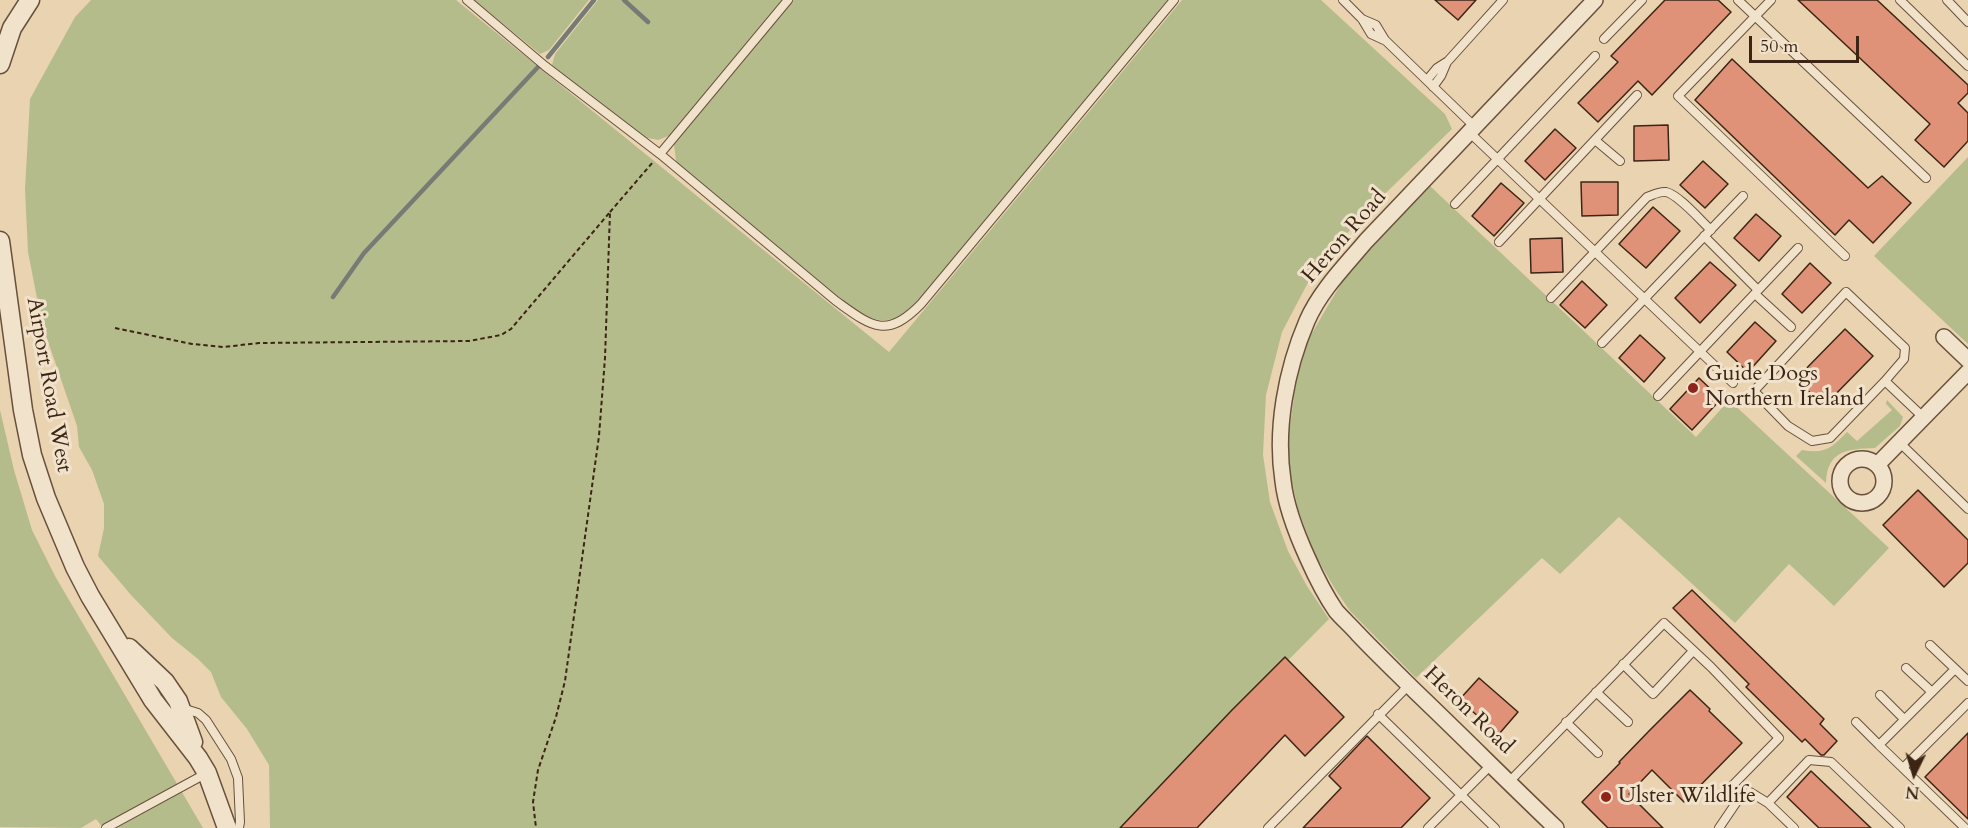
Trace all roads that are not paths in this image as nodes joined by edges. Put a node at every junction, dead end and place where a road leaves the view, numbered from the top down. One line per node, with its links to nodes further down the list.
1 (30, 0): 17 (street)
2 (467, 0): 23 (lane)
3 (788, 0): 23 (lane)
4 (1174, 0): 23 (lane)
5 (1343, 0): 19 (lane)
6 (1503, 0): 19 (lane)
7 (1595, 0): 21 (street, Heron Road)
8 (1642, 0): 15 (lane)
9 (1738, 0): 13 (lane)
10 (1771, 0): 13 (lane)
11 (1900, 0): 18 (lane)
12 (1947, 0): 14 (lane)
13 (1755, 16): 26 (lane); 36 (lane)
14 (1968, 22)
15 (1604, 39)
16 (1595, 56): 24 (lane)
17 (0, 64)
18 (1968, 66)
19 (1430, 83): 21 (lane)
20 (1637, 95): 22 (lane)
21 (1472, 130): 24 (lane); 60 (street, Heron Road)
22 (1595, 140): 25 (lane); 28 (lane)
23 (657, 158)
24 (1497, 160): 28 (lane); 29 (lane)
25 (1620, 161)
26 (1926, 178)
27 (1743, 196): 30 (lane)
28 (1539, 200): 33 (lane); 35 (lane)
29 (1455, 204)
30 (1711, 230): 31 (lane); 35 (lane)
31 (1704, 236): 37 (lane); 39 (lane)
32 (0, 241): 53 (street, Airport Road West)
33 (1499, 242)
34 (1798, 248): 37 (lane)
35 (1595, 253): 38 (lane); 39 (lane)
36 (1845, 256)
37 (1757, 292): 40 (lane); 43 (lane)
38 (1551, 298)
39 (1644, 299): 42 (lane); 43 (lane)
40 (1791, 327)
41 (1944, 337): 44 (street)
42 (1602, 343)
43 (1700, 352): 47 (lane); 48 (lane)
44 (1968, 360)
45 (1968, 372): 49 (street)
46 (1885, 381): 46 (lane); 49 (lane)
47 (1733, 383)
48 (1658, 396)
49 (1923, 417): 50 (street)
50 (1899, 442): 51 (street); 52 (lane)
51 (1878, 465)
52 (1968, 509)
53 (110, 629): 65 (street, Airport Road West); 74 (street, Airport Road West)
54 (1930, 645): 58 (lane)
55 (1693, 651): 56 (lane); 56 (lane); 78 (lane)
56 (1623, 664): 61 (lane)
57 (1906, 668): 62 (lane)
58 (1955, 669): 59 (lane); 62 (lane)
59 (1968, 681)
60 (1409, 685): 66 (lane); 73 (street, Heron Road)
61 (1596, 692): 68 (lane); 70 (lane)
62 (1932, 692): 67 (lane)
63 (1880, 695): 67 (lane)
64 (1968, 703): 75 (lane)
65 (180, 708): 74 (street, Airport Road West); 82 (lane)
66 (1378, 714): 77 (lane); 83 (lane)
67 (1905, 719): 71 (lane)
68 (1566, 722): 72 (lane); 76 (lane)
69 (1856, 722): 71 (lane)
70 (1628, 723)
71 (1879, 745): 75 (lane)
72 (1598, 753)
73 (1491, 765): 76 (street, Heron Road); 77 (lane)
74 (202, 766): 80 (lane); 81 (street, Airport Road West)
75 (1903, 768): 90 (lane)
76 (1509, 782): 86 (street, Heron Road)
77 (1459, 795): 84 (lane); 85 (lane)
78 (1738, 800): 79 (lane); 87 (lane)
79 (1768, 803): 88 (lane); 89 (lane)
80 (106, 828)
81 (227, 828)
82 (239, 828)
83 (1268, 828)
84 (1428, 828)
85 (1495, 828)
86 (1556, 828)
87 (1719, 828)
88 (1794, 828)
89 (1900, 828)
90 (1965, 828)

